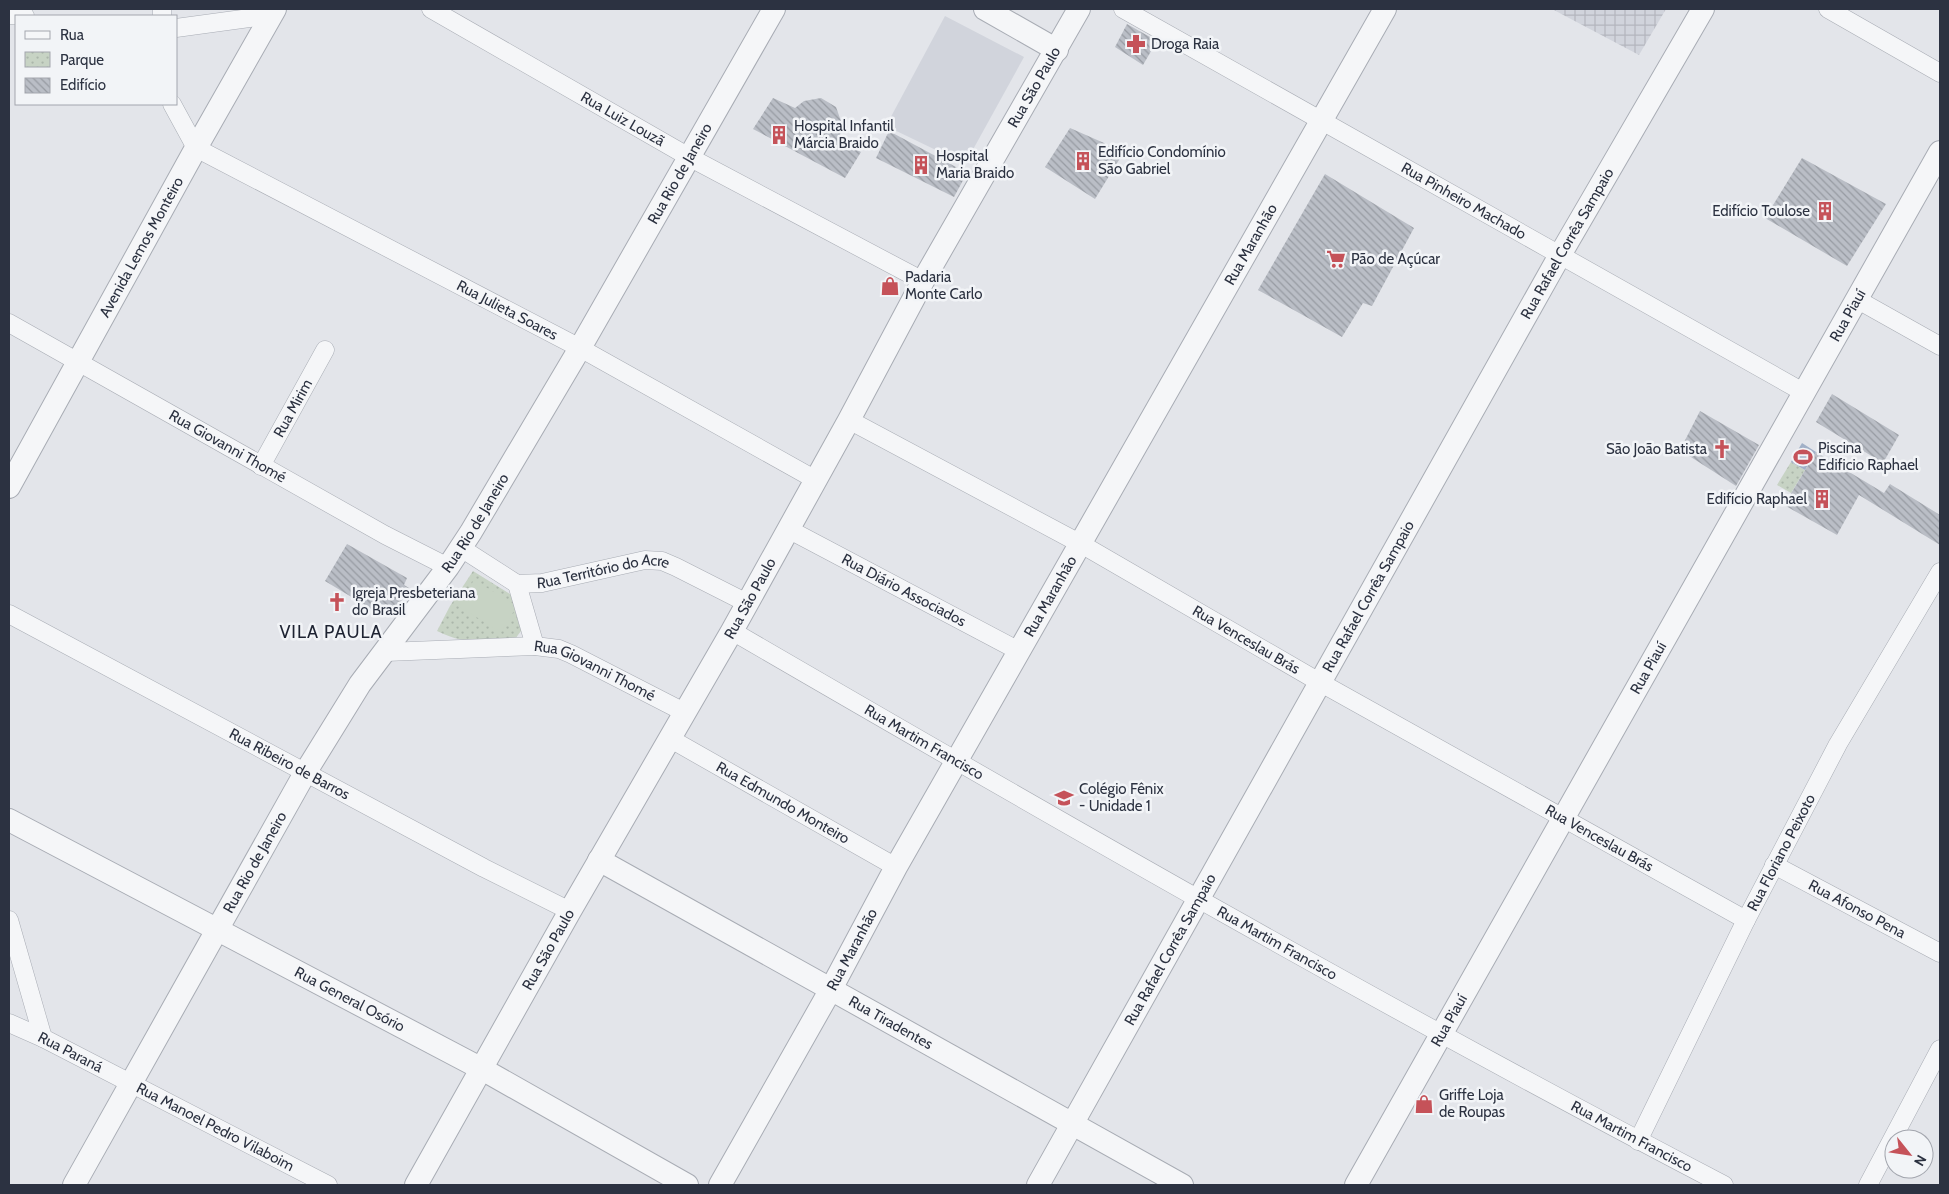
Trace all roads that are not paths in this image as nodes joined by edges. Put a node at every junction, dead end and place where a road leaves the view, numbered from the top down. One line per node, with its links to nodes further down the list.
1 (431, 9): 17 (street, Rua Luiz Louzã)
2 (774, 9): 17 (street, Rua Rio de Janeiro)
3 (985, 9): 11 (street)
4 (1080, 9): 11 (street, Rua São Paulo)
5 (1123, 9): 14 (street, Rua Pinheiro Machado)
6 (1385, 9): 14 (street, Rua Maranhão)
7 (1703, 9): 18 (street, Rua Rafael Corrêa Sampaio)
8 (1828, 9): 12 (street)
9 (273, 12): 10 (street); 15 (street, Avenida Lemos Monteiro)
10 (178, 28)
11 (1057, 50): 19 (street, Rua São Paulo)
12 (1940, 73)
13 (173, 105): 15 (street)
14 (1322, 121): 18 (street, Rua Pinheiro Machado); 32 (street, Rua Maranhão)
15 (196, 148): 23 (street, Rua Julieta Soares); 25 (street, Avenida Lemos Monteiro)
16 (1940, 152): 20 (street, Rua Piauí)
17 (689, 157): 19 (street, Rua Luiz Louzã); 23 (street, Rua Rio de Janeiro)
18 (1560, 255): 26 (street, Rua Pinheiro Machado); 43 (street, Rua Rafael Corrêa Sampaio)
19 (923, 281): 27 (street, Rua São Paulo)
20 (1858, 300): 22 (street); 26 (street, Rua Piauí)
21 (9, 324): 25 (street, Rua Giovanni Thomé)
22 (1940, 346)
23 (580, 348): 29 (street, Rua Julieta Soares); 33 (street, Rua Rio de Janeiro)
24 (325, 350): 28 (street, Rua Mirim)
25 (78, 363): 28 (street, Rua Giovanni Thomé); 30 (street, Avenida Lemos Monteiro)
26 (1805, 393): 48 (street, Rua Piauí)
27 (849, 420): 29 (street, Rua São Paulo); 32 (street, Rua Venceslau Brás)
28 (261, 466): 34 (street, Rua Giovanni Thomé)
29 (816, 480): 31 (street, Rua São Paulo)
30 (9, 487)
31 (788, 528): 37 (street, Rua São Paulo); 41 (street, Rua Diário Associados)
32 (1081, 544): 41 (street, Rua Maranhão); 43 (street, Rua Venceslau Brás)
33 (461, 548): 34 (street, Rua Rio de Janeiro); 36 (street, Rua Território do Acre)
34 (448, 567): 42 (street, Rua Rio de Janeiro)
35 (1940, 572): 51 (street, Rua Floriano Peixoto)
36 (517, 584): 37 (street, Rua Território do Acre); 40 (street, Rua Giovanni Thomé)
37 (747, 603): 39 (street, Rua São Paulo)
38 (9, 614): 47 (street, Rua Ribeiro de Barros)
39 (732, 631): 44 (street, Rua São Paulo); 46 (street, Rua Martim Francisco)
40 (535, 646): 42 (street); 44 (street, Rua Giovanni Thomé)
41 (1019, 651): 46 (street, Rua Maranhão)
42 (386, 652): 47 (street, Rua Rio de Janeiro)
43 (1321, 683): 48 (street, Rua Venceslau Brás); 53 (street, Rua Rafael Corrêa Sampaio)
44 (684, 712): 45 (street, Rua São Paulo)
45 (670, 738): 50 (street, Rua São Paulo); 52 (street, Rua Edmundo Monteiro)
46 (957, 762): 52 (street, Rua Maranhão); 53 (street, Rua Martim Francisco)
47 (305, 773): 54 (street, Rua Ribeiro de Barros); 57 (street, Rua Rio de Janeiro)
48 (1564, 819): 56 (street, Rua Venceslau Brás); 61 (street, Rua Piauí)
49 (9, 820): 57 (street, Rua General Osório)
50 (599, 860): 54 (street, Rua São Paulo); 59 (street, Rua Tiradentes)
51 (1774, 865): 56 (street, Rua Floriano Peixoto); 58 (street, Rua Afonso Pena)
52 (896, 867): 59 (street, Rua Maranhão)
53 (1200, 899): 61 (street, Rua Martim Francisco); 66 (street, Rua Rafael Corrêa Sampaio)
54 (570, 911): 64 (street, Rua São Paulo)
55 (9, 920): 62 (street)
56 (1746, 920): 67 (street, Rua Floriano Peixoto)
57 (217, 929): 64 (street, Rua General Osório); 65 (street, Rua Rio de Janeiro)
58 (1940, 953)
59 (831, 989): 66 (street, Rua Tiradentes); 72 (street, Rua Maranhão)
60 (9, 1023): 62 (street, Rua Paraná)
61 (1443, 1034): 67 (street, Rua Martim Francisco); 75 (street, Rua Piauí)
62 (43, 1038): 65 (street, Rua Paraná)
63 (1940, 1049): 77 (street)
64 (482, 1068): 70 (street, Rua São Paulo); 71 (street, Rua General Osório)
65 (130, 1085): 68 (street, Rua Rio de Janeiro); 69 (street, Rua Manoel Pedro Vilaboim)
66 (1072, 1123): 73 (street, Rua Rafael Corrêa Sampaio); 74 (street, Rua Tiradentes)
67 (1638, 1140): 76 (street, Rua Martim Francisco)
68 (74, 1185)
69 (328, 1185)
70 (416, 1185)
71 (687, 1185)
72 (720, 1185)
73 (1038, 1185)
74 (1182, 1185)
75 (1356, 1185)
76 (1724, 1185)
77 (1868, 1185)

